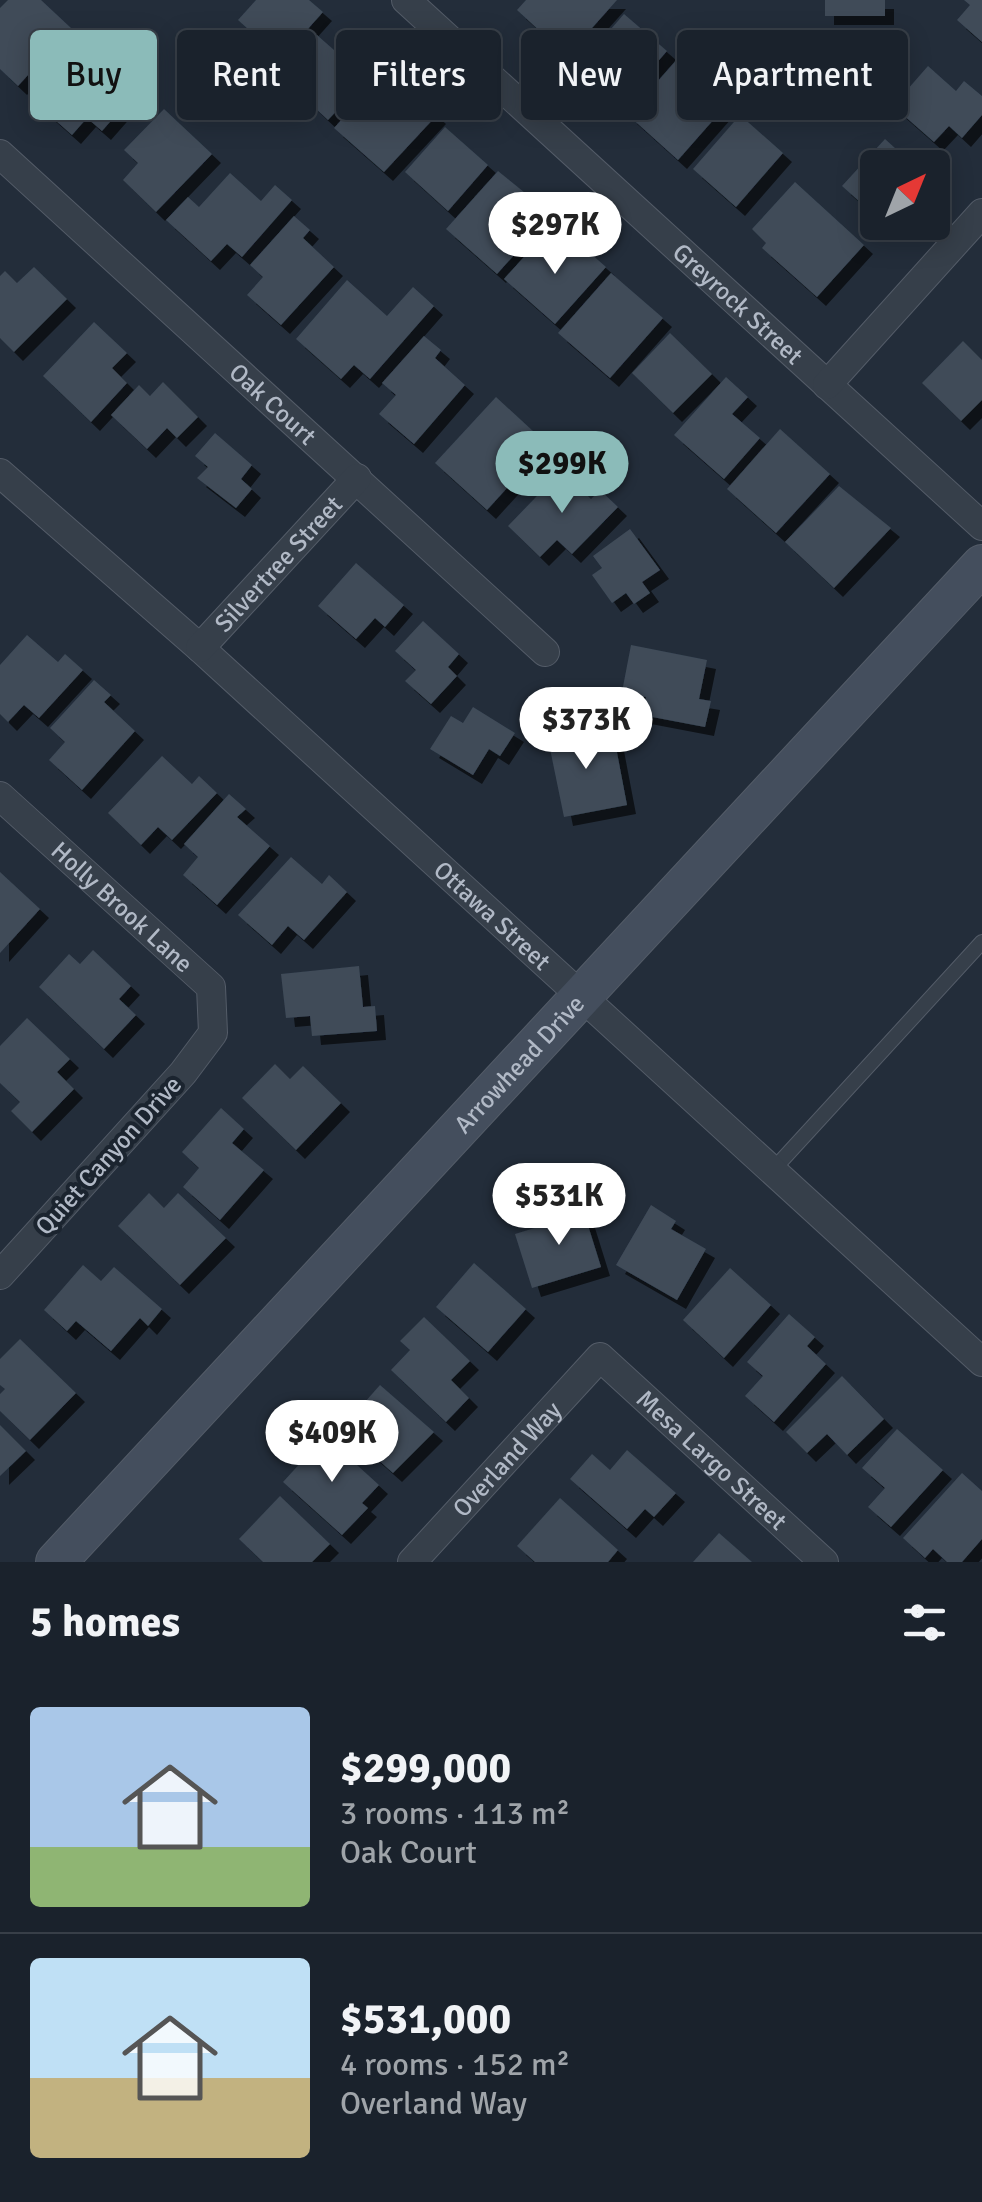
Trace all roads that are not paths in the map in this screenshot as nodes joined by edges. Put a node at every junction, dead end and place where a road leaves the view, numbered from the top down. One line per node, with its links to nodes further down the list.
1 (406, 0): 4 (street, Greyrock Street)
2 (0, 154): 6 (street, Oak Court)
3 (982, 213): 4 (street)
4 (827, 385): 7 (street, Greyrock Street)
5 (0, 474): 9 (street, Ottawa Street)
6 (357, 478): 9 (street, Silvertree Street); 10 (street, Oak Court)
7 (982, 526)
8 (982, 565): 13 (main road, Arrowhead Drive)
9 (200, 648): 13 (street, Ottawa Street)
10 (544, 652)
11 (0, 796): 14 (street, Holly Brook Lane)
12 (982, 942): 15 (lane)
13 (579, 997): 15 (street, Ottawa Street); 19 (main road, Arrowhead Drive)
14 (212, 1033): 16 (street, Quiet Canyon Drive)
15 (772, 1171): 18 (street, Ottawa Street)
16 (0, 1275)
17 (600, 1357): 20 (street, Overland Way); 21 (street, Mesa Largo Street)
18 (982, 1362)
19 (56, 1562)
20 (412, 1562)
21 (824, 1562)

